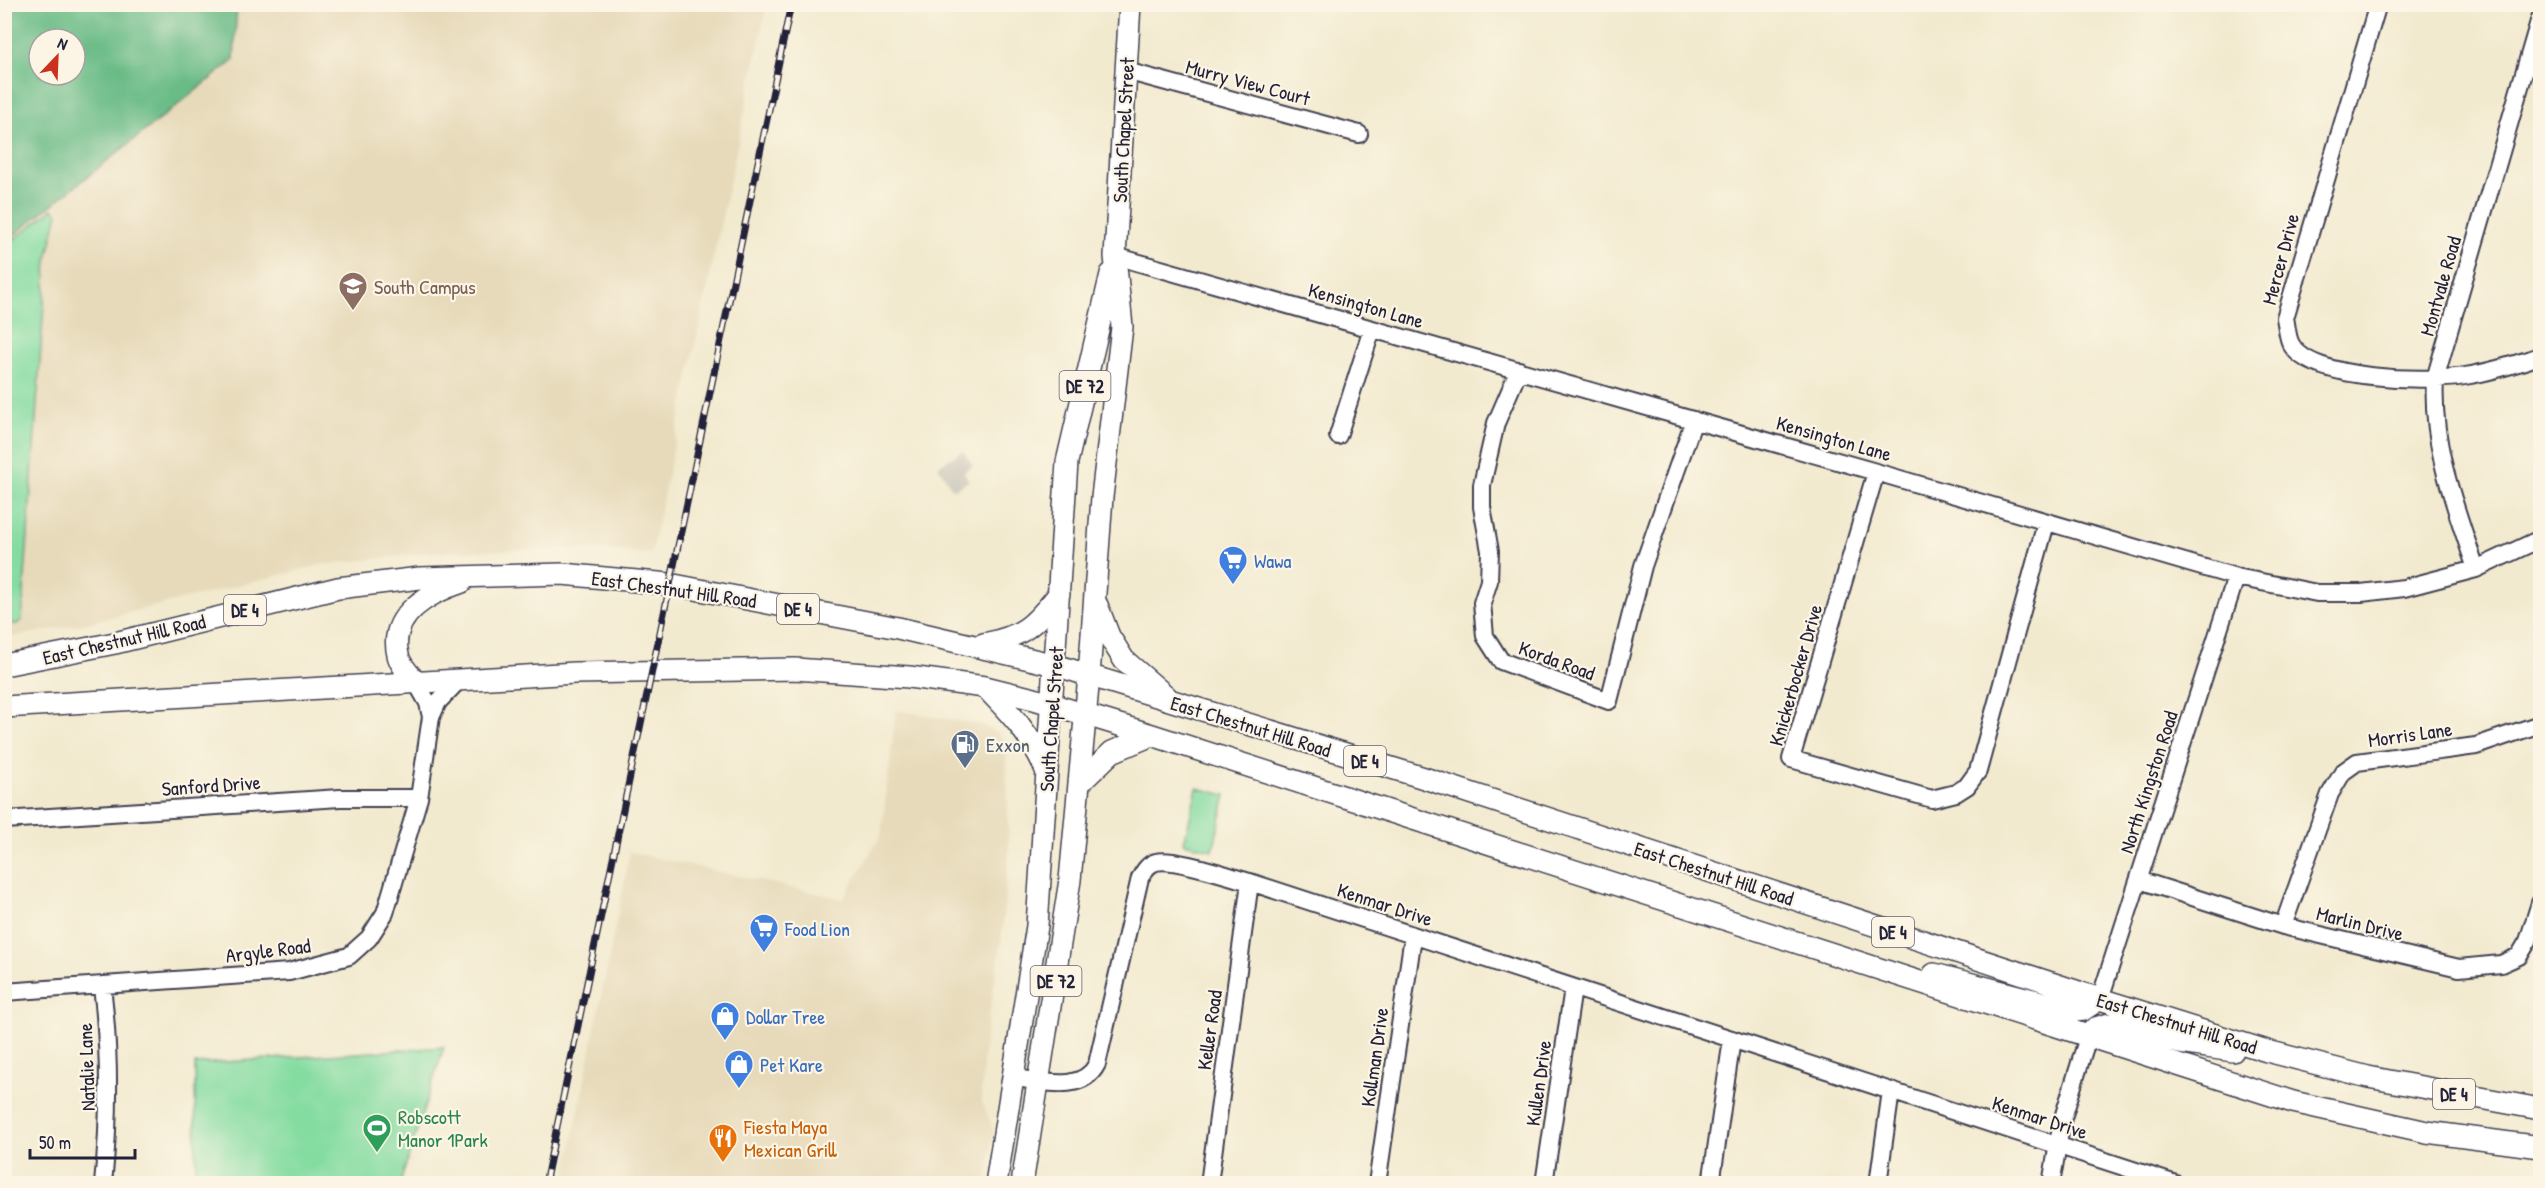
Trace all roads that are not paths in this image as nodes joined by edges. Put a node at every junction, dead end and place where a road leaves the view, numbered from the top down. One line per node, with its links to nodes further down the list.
1 (1130, 4): 4 (main road, South Chapel Street / DE 72)
2 (2378, 4): 10 (street, Mercer Drive)
3 (2541, 18): 10 (street, Montvale Road)
4 (1126, 70): 5 (street, Murry View Court); 6 (main road, South Chapel Street / DE 72)
5 (1359, 134)
6 (1116, 256): 7 (street, Kensington Lane); 19 (main road, South Chapel Street / DE 72); 20 (main road, South Chapel Street / DE 72)
7 (1372, 329): 9 (street, Kensington Lane); 12 (street)
8 (2541, 357): 10 (street, Mercer Drive)
9 (1518, 370): 11 (street, Kensington Lane); 11 (street, Korda Road)
10 (2435, 378): 16 (street, Montvale Road)
11 (1694, 420): 13 (street, Kensington Lane)
12 (1338, 436)
13 (1876, 472): 14 (street, Kensington Lane); 14 (street, Knickerbocker Drive)
14 (2046, 522): 18 (street, Kensington Lane)
15 (2541, 539): 16 (street, Kensington Lane)
16 (2476, 569): 18 (street, Kensington Lane)
17 (489, 574): 21 (main road, East Chestnut Hill Road / DE 4); 22 (main road, East Chestnut Hill Road / DE 4); 26 (main road)
18 (2236, 577): 39 (street, North Kingston Road)
19 (1059, 594): 21 (main road); 23 (main road, South Chapel Street / DE 72)
20 (1095, 598): 24 (main road, South Chapel Street / DE 72); 28 (main road)
21 (976, 645): 23 (main road, East Chestnut Hill Road / DE 4)
22 (4, 665)
23 (1055, 665): 24 (main road, East Chestnut Hill Road / DE 4); 29 (main road, South Chapel Street / DE 72)
24 (1089, 676): 28 (main road, East Chestnut Hill Road / DE 4); 31 (main road, South Chapel Street / DE 72)
25 (460, 679): 26 (main road, East Chestnut Hill Road / DE 4); 27 (main road, East Chestnut Hill Road / DE 4); 32 (street, Argyle Road)
26 (416, 682): 30 (main road, East Chestnut Hill Road / DE 4); 32 (street, Argyle Road)
27 (985, 687): 29 (main road, East Chestnut Hill Road / DE 4); 35 (main road)
28 (1175, 703): 48 (main road, East Chestnut Hill Road / DE 4)
29 (1052, 704): 31 (main road, East Chestnut Hill Road / DE 4); 35 (main road, South Chapel Street / DE 72)
30 (4, 707)
31 (1086, 715): 34 (main road, East Chestnut Hill Road / DE 4); 36 (main road, South Chapel Street / DE 72)
32 (431, 717): 37 (street, Argyle Road)
33 (2541, 724): 42 (street, Morris Lane)
34 (1152, 735): 36 (main road); 44 (main road, East Chestnut Hill Road / DE 4)
35 (1047, 773): 52 (main road, South Chapel Street / DE 72)
36 (1079, 784): 53 (main road, South Chapel Street / DE 72)
37 (419, 798): 38 (street, Sanford Drive); 45 (street, Argyle Road)
38 (4, 819)
39 (2139, 880): 42 (street, Marlin Drive); 48 (street, North Kingston Road)
40 (1250, 882): 43 (street, Kenmar Drive); 53 (street, Kenmar Drive); 61 (street, Keller Road)
41 (2541, 903): 42 (street, Marlin Drive)
42 (2283, 926)
43 (1413, 936): 46 (street, Kenmar Drive); 62 (street, Kollman Drive)
44 (1871, 966): 48 (main road); 49 (main road, East Chestnut Hill Road / DE 4)
45 (102, 986): 47 (street, Argyle Road); 58 (street, Natalie Lane)
46 (1573, 988): 50 (street, Kenmar Drive); 63 (street, Kullen Drive)
47 (4, 992)
48 (2100, 999): 51 (main road, East Chestnut Hill Road / DE 4)
49 (2088, 1037): 51 (main road); 56 (street); 57 (main road, East Chestnut Hill Road / DE 4)
50 (1732, 1039): 54 (street, Kenmar Drive); 64 (street)
51 (2267, 1051): 55 (main road, East Chestnut Hill Road / DE 4)
52 (1014, 1078): 53 (street, Kenmar Drive); 59 (main road, South Chapel Street / DE 72)
53 (1040, 1081): 60 (main road, South Chapel Street / DE 72)
54 (1891, 1091): 56 (street, Kenmar Drive); 65 (street)
55 (2541, 1109)
56 (2056, 1145): 66 (street); 67 (street, Kenmar Drive)
57 (2541, 1147)
58 (103, 1184)
59 (996, 1184)
60 (1023, 1184)
61 (1209, 1184)
62 (1377, 1184)
63 (1544, 1184)
64 (1711, 1184)
65 (1878, 1184)
66 (2051, 1184)
67 (2176, 1184)

